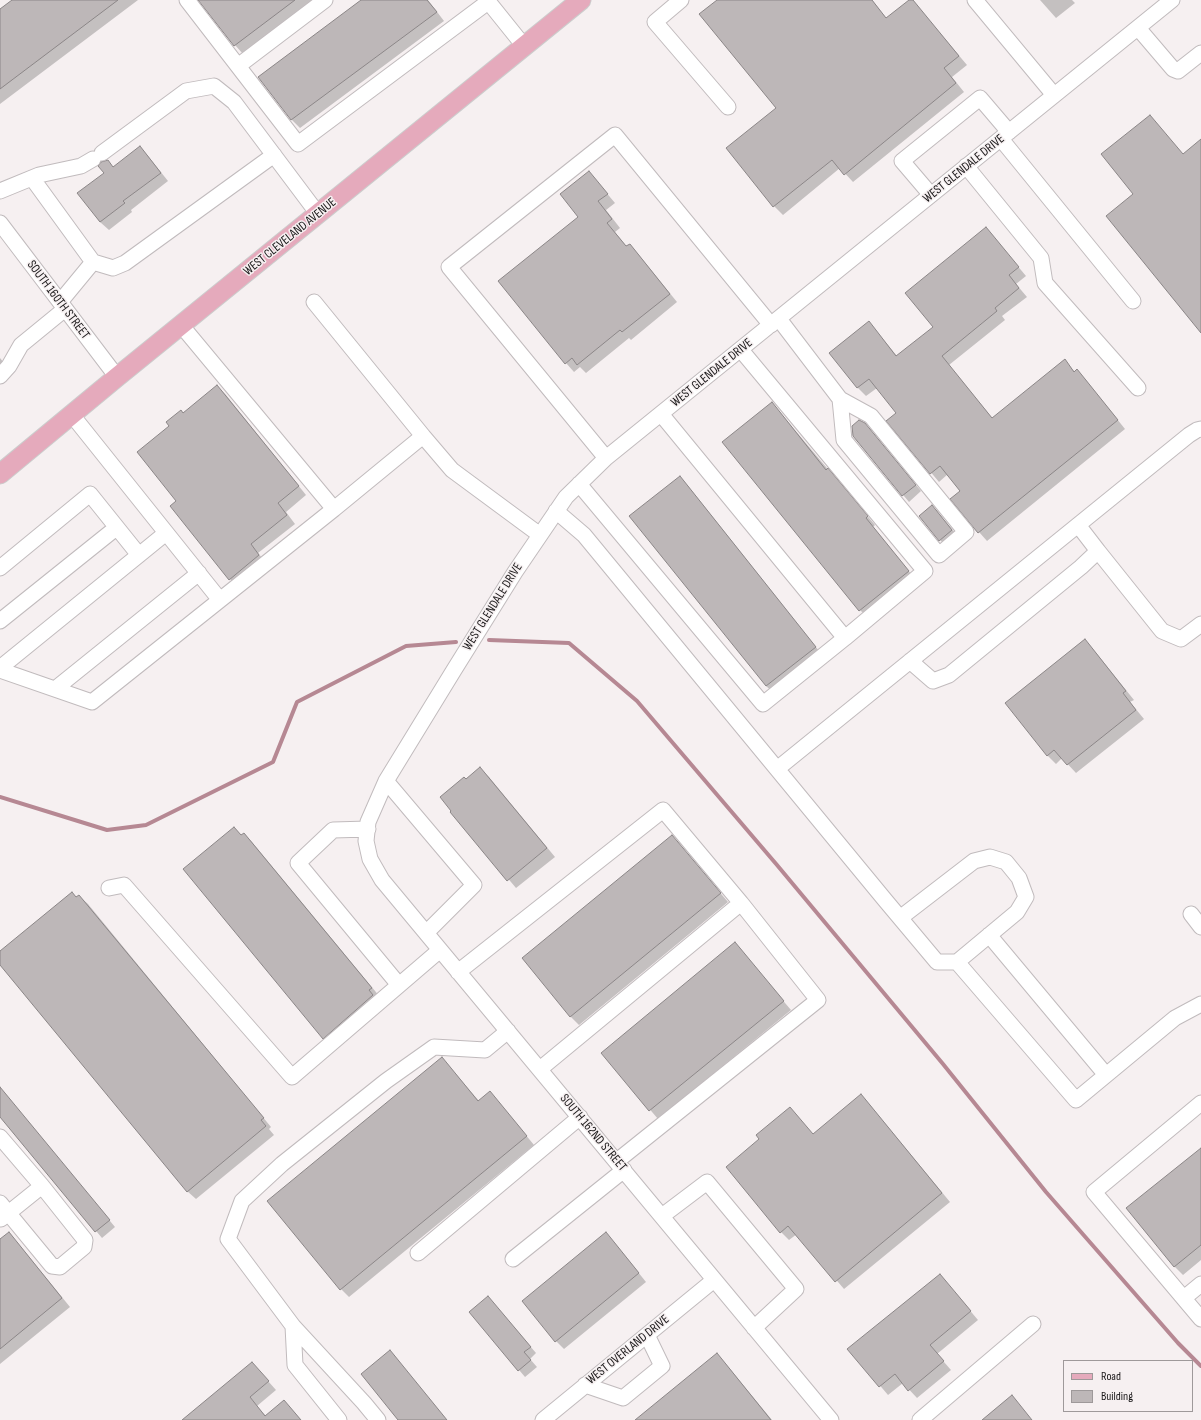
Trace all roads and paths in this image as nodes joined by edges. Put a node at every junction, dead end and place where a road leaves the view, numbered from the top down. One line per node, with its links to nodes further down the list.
1 (187, 0): 11 (street)
2 (325, 0): 11 (street)
3 (581, 0): 9 (main road, WEST CLEVELAND AVENUE)
4 (681, 0): 13 (street)
5 (975, 0): 12 (street)
6 (1172, 0): 8 (street, WEST GLENDALE DRIVE)
7 (488, 1): 9 (street); 11 (street)
8 (1138, 28): 10 (street); 12 (street, WEST GLENDALE DRIVE)
9 (524, 46): 20 (main road, WEST CLEVELAND AVENUE)
10 (1201, 53)
11 (238, 66)
12 (1054, 95): 14 (street, WEST GLENDALE DRIVE)
13 (728, 108)
14 (1005, 135): 16 (street, WEST GLENDALE DRIVE); 19 (street); 23 (street)
15 (274, 155): 17 (street); 20 (street); 22 (street)
16 (966, 166): 19 (street, WEST GLENDALE DRIVE); 31 (street)
17 (32, 178): 18 (street); 22 (street)
18 (0, 191)
19 (931, 195): 26 (street, WEST GLENDALE DRIVE)
20 (318, 214): 27 (main road, WEST CLEVELAND AVENUE)
21 (0, 223): 25 (street, SOUTH 160TH STREET)
22 (93, 262): 25 (street)
23 (1133, 301)
24 (314, 302): 36 (street)
25 (62, 306): 29 (street); 30 (street, SOUTH 160TH STREET)
26 (775, 322): 28 (street, WEST GLENDALE DRIVE); 32 (street); 37 (street)
27 (181, 325): 30 (main road, WEST CLEVELAND AVENUE); 40 (street)
28 (741, 350): 33 (street, WEST GLENDALE DRIVE); 53 (street)
29 (0, 376)
30 (117, 377): 34 (main road, WEST CLEVELAND AVENUE)
31 (1138, 388)
32 (840, 399): 32 (street)
33 (661, 414): 37 (street, WEST GLENDALE DRIVE); 53 (street)
34 (72, 415): 38 (main road, WEST CLEVELAND AVENUE); 44 (street)
35 (1201, 429): 42 (street)
36 (423, 436): 40 (street); 45 (street)
37 (606, 458): 39 (street, WEST GLENDALE DRIVE)
38 (0, 474)
39 (579, 484): 41 (street, WEST GLENDALE DRIVE); 53 (street)
40 (334, 510): 50 (street)
41 (556, 511): 45 (street, WEST GLENDALE DRIVE); 57 (street)
42 (1078, 525): 46 (street); 54 (street)
43 (116, 528): 47 (street); 48 (street); 51 (street)
44 (166, 533): 47 (street); 49 (street)
45 (540, 535): 58 (street, WEST GLENDALE DRIVE)
46 (1098, 552): 52 (street); 54 (street)
47 (139, 555): 55 (street)
48 (0, 568)
49 (199, 573): 50 (street); 56 (street)
50 (220, 600): 56 (street)
51 (0, 621)
52 (1201, 624)
53 (845, 638)
54 (910, 661): 57 (street)
55 (0, 669): 56 (street)
56 (55, 689)
57 (777, 769): 63 (street)
58 (386, 781): 59 (street, WEST GLENDALE DRIVE); 65 (street)
59 (367, 835): 65 (street, SOUTH 162ND STREET); 70 (street)
60 (109, 888): 70 (street)
61 (741, 903): 69 (street); 73 (street); 78 (street)
62 (1191, 914): 64 (street)
63 (900, 918): 66 (street); 68 (street)
64 (1201, 927)
65 (426, 933): 67 (street, SOUTH 162ND STREET)
66 (989, 935): 68 (street); 74 (street)
67 (440, 950): 69 (street, SOUTH 162ND STREET); 70 (street)
68 (957, 962): 74 (street)
69 (458, 972): 72 (street, SOUTH 162ND STREET)
70 (399, 985)
71 (1201, 1004): 74 (street)
72 (508, 1031): 73 (street, SOUTH 162ND STREET); 89 (street)
73 (540, 1069): 76 (street, SOUTH 162ND STREET)
74 (1106, 1075)
75 (1201, 1104): 86 (street)
76 (580, 1117): 78 (street, SOUTH 162ND STREET); 82 (street)
77 (0, 1136): 79 (street)
78 (621, 1166): 81 (street, SOUTH 162ND STREET); 83 (street)
79 (42, 1186): 80 (street); 80 (street)
80 (3, 1212)
81 (662, 1216): 84 (street, SOUTH 162ND STREET); 90 (street)
82 (418, 1253)
83 (513, 1259)
84 (714, 1280): 90 (street, SOUTH 162ND STREET); 91 (street, WEST OVERLAND DRIVE)
85 (1201, 1284): 86 (street)
86 (1184, 1298): 87 (street)
87 (1201, 1319)
88 (1033, 1324): 97 (street)
89 (293, 1326): 93 (street); 94 (street)
90 (754, 1328): 96 (street, SOUTH 162ND STREET)
91 (647, 1335): 92 (street, WEST OVERLAND DRIVE); 92 (street)
92 (585, 1385): 95 (street, WEST OVERLAND DRIVE)
93 (339, 1420)
94 (378, 1420)
95 (543, 1420)
96 (831, 1420)
97 (920, 1420)

